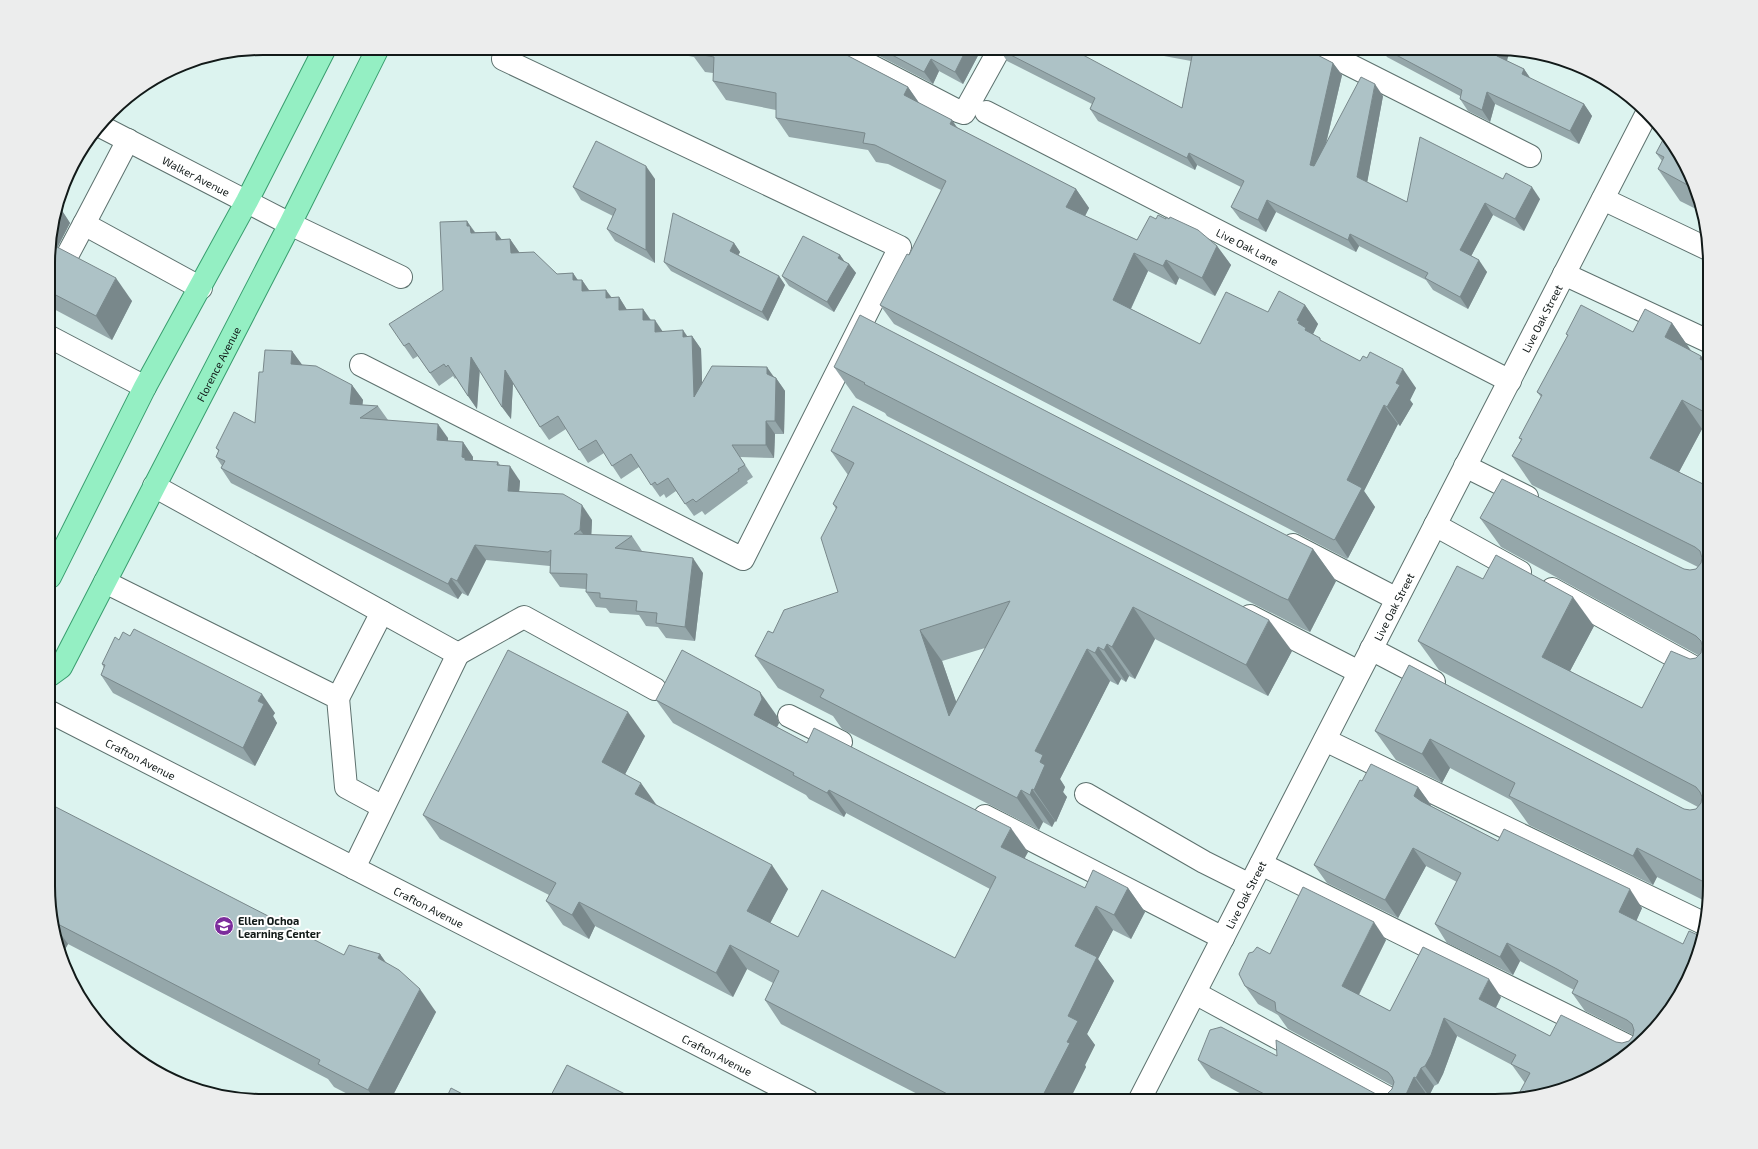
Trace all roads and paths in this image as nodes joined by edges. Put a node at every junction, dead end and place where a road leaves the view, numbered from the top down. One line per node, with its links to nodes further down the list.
1 (321, 55): 13 (main road)
2 (374, 55): 15 (main road, Florence Avenue)
3 (849, 55): 4 (street)
4 (996, 55)
5 (1330, 55): 11 (street)
6 (503, 59): 23 (street)
7 (986, 112): 24 (street, Live Oak Lane)
8 (1644, 118): 12 (street, Live Oak Street)
9 (105, 128): 10 (street, Walker Avenue)
10 (128, 140): 13 (street, Walker Avenue); 14 (street)
11 (1530, 156)
12 (1603, 199): 16 (street); 17 (street, Live Oak Street)
13 (247, 202): 15 (street, Walker Avenue); 20 (main road)
14 (84, 224): 19 (street); 20 (street)
15 (290, 224): 18 (street, Walker Avenue); 27 (main road, Florence Avenue)
16 (1703, 246)
17 (1564, 274): 21 (street); 24 (street, Live Oak Street)
18 (401, 277)
19 (55, 279)
20 (201, 288): 25 (main road)
21 (1703, 339)
22 (55, 340): 25 (street)
23 (361, 365)
24 (1510, 381): 26 (street, Live Oak Street)
25 (145, 387): 31 (main road)
26 (1465, 466): 28 (street); 29 (street, Live Oak Street)
27 (154, 486): 32 (main road, Florence Avenue); 35 (street)
28 (1542, 504)
29 (1435, 526): 33 (street, Live Oak Street); 40 (street)
30 (1277, 537): 33 (street)
31 (55, 567)
32 (105, 582): 38 (main road, Florence Avenue); 43 (street)
33 (1397, 599): 36 (street, Live Oak Street)
34 (1233, 607): 39 (street)
35 (382, 612): 37 (street); 43 (street)
36 (1371, 649): 39 (street, Live Oak Street); 42 (street)
37 (458, 654): 41 (street); 49 (street)
38 (55, 671)
39 (1360, 672): 46 (street, Live Oak Street)
40 (1703, 672)
41 (654, 689)
42 (1449, 690)
43 (338, 698): 49 (street)
44 (55, 715): 52 (street, Crafton Avenue)
45 (789, 716): 47 (street)
46 (1325, 740): 51 (street, Live Oak Street); 54 (street)
47 (860, 752)
48 (1086, 794): 53 (street)
49 (382, 807): 52 (street)
50 (967, 807): 55 (street)
51 (1261, 864): 53 (street, Live Oak Street); 57 (street)
52 (354, 868): 58 (street, Crafton Avenue)
53 (1250, 885): 55 (street, Live Oak Street)
54 (1700, 921)
55 (1223, 938): 56 (street, Live Oak Street)
56 (1195, 993): 59 (street, Live Oak Street); 60 (street)
57 (1628, 1046)
58 (794, 1094)
59 (1143, 1094)
60 (1381, 1094)

